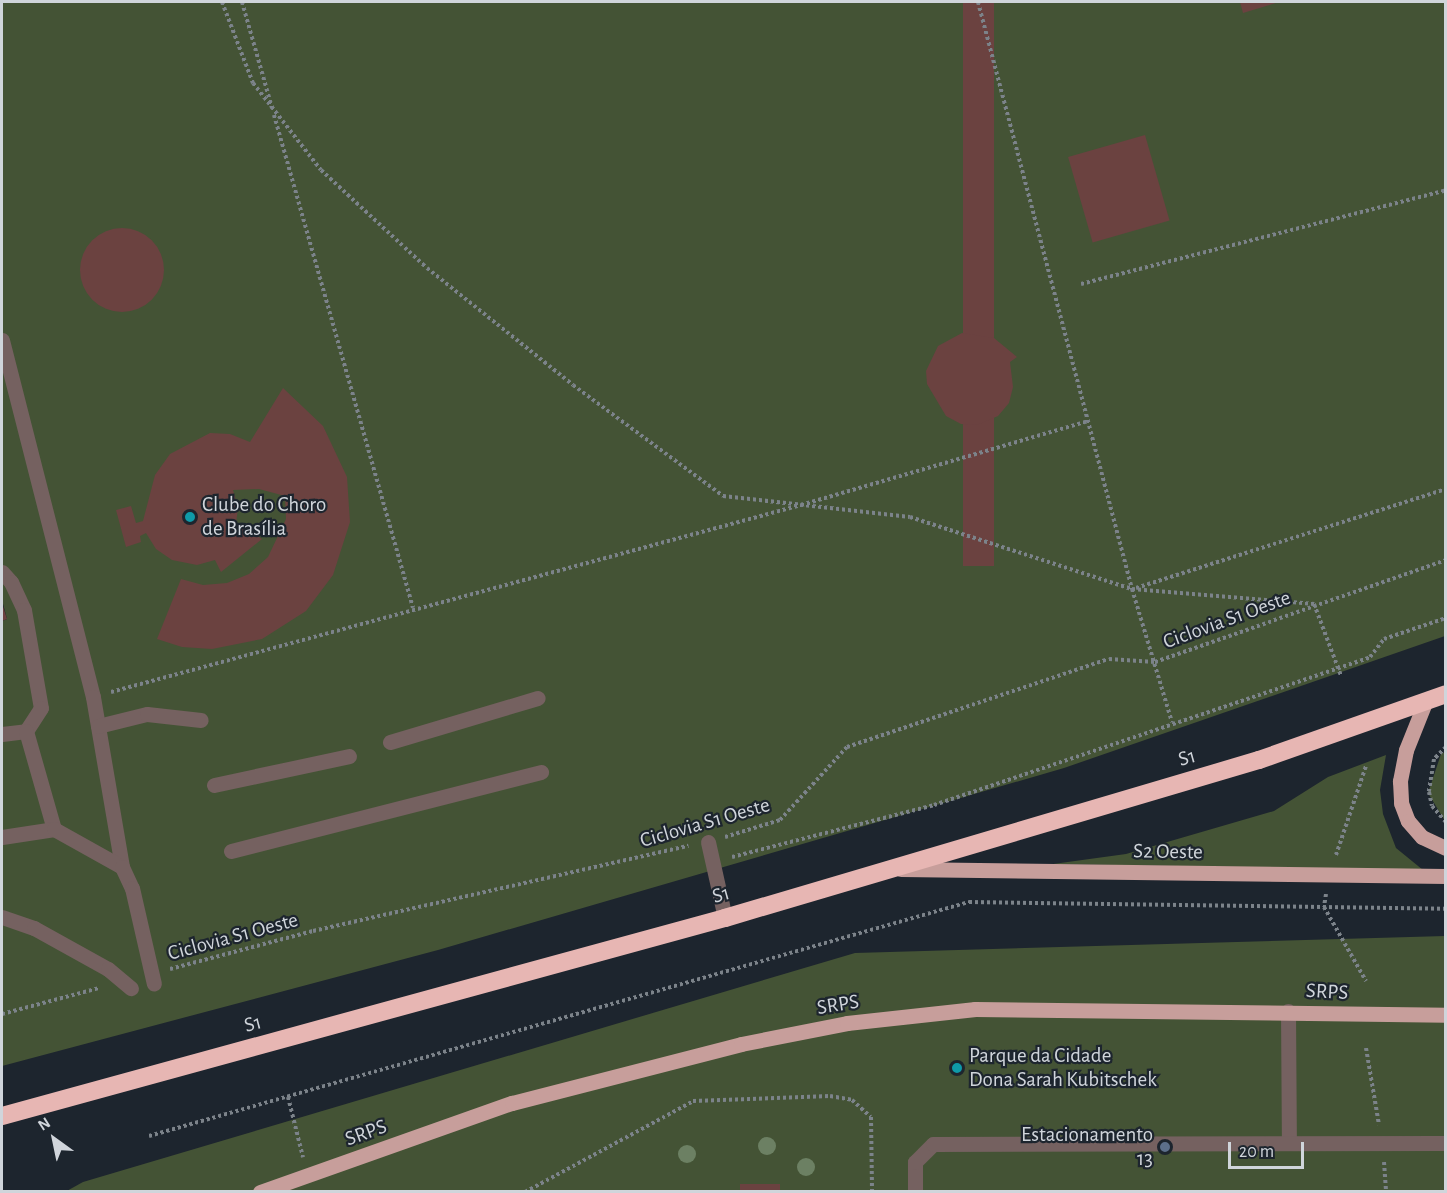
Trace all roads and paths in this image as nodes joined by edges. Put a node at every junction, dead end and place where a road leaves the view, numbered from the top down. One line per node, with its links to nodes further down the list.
1 (222, 2): 4 (path)
2 (242, 2): 4 (path)
3 (978, 2): 8 (path)
4 (273, 111): 10 (path); 15 (path)
5 (1446, 190): 6 (path)
6 (1081, 284)
7 (2, 340): 21 (lane)
8 (1088, 421): 10 (path); 13 (path)
9 (1446, 489): 13 (path)
10 (801, 505): 13 (path); 15 (path)
11 (1446, 560): 14 (path, Ciclovia S1 Oeste)
12 (2, 572): 27 (lane)
13 (1132, 589): 14 (path); 17 (path)
14 (1314, 604): 17 (path, Ciclovia S1 Oeste); 18 (path)
15 (413, 608): 21 (path)
16 (1446, 618): 18 (path)
17 (1155, 662): 25 (path); 38 (path, Ciclovia S1 Oeste)
18 (1337, 668): 19 (path); 25 (path)
19 (1341, 676)
20 (1446, 693): 23 (highway, S1)
21 (93, 697): 26 (lane)
22 (538, 698): 29 (lane)
23 (1426, 700): 39 (main road); 43 (highway, S1)
24 (201, 720): 26 (lane)
25 (1172, 722): 41 (path)
26 (98, 726): 42 (lane)
27 (26, 731): 28 (lane); 36 (lane)
28 (2, 734)
29 (390, 742)
30 (1446, 747): 35 (path)
31 (349, 756): 34 (lane)
32 (1366, 766): 44 (path)
33 (541, 772): 40 (lane)
34 (214, 785)
35 (1446, 822)
36 (54, 829): 37 (lane); 42 (lane)
37 (2, 837)
38 (708, 842): 41 (lane); 50 (path, Ciclovia S1 Oeste)
39 (1446, 848)
40 (231, 851)
41 (711, 862): 49 (lane)
42 (122, 867): 50 (lane)
43 (889, 869): 44 (main road, S2 Oeste); 49 (highway, S1)
44 (1329, 876): 45 (main road, S2 Oeste); 46 (path)
45 (1446, 876)
46 (1324, 907): 47 (path); 51 (path); 57 (path)
47 (1446, 909)
48 (2, 917): 52 (lane)
49 (725, 918): 58 (highway, S1)
50 (152, 979)
51 (1366, 981)
52 (127, 985): 54 (path)
53 (1288, 1011): 55 (main road, SRPS); 60 (lane); 63 (main road, SRPS)
54 (2, 1014)
55 (1446, 1016)
56 (1366, 1048): 61 (path)
57 (288, 1097): 59 (path); 63 (path)
58 (2, 1116)
59 (149, 1136)
60 (1289, 1142): 61 (lane); 67 (lane)
61 (1382, 1143): 62 (lane); 68 (path)
62 (1446, 1143)
63 (308, 1177): 64 (main road, SRPS)
64 (260, 1191)
65 (525, 1191): 66 (path)
66 (872, 1191)
67 (915, 1191)
68 (1386, 1191)

